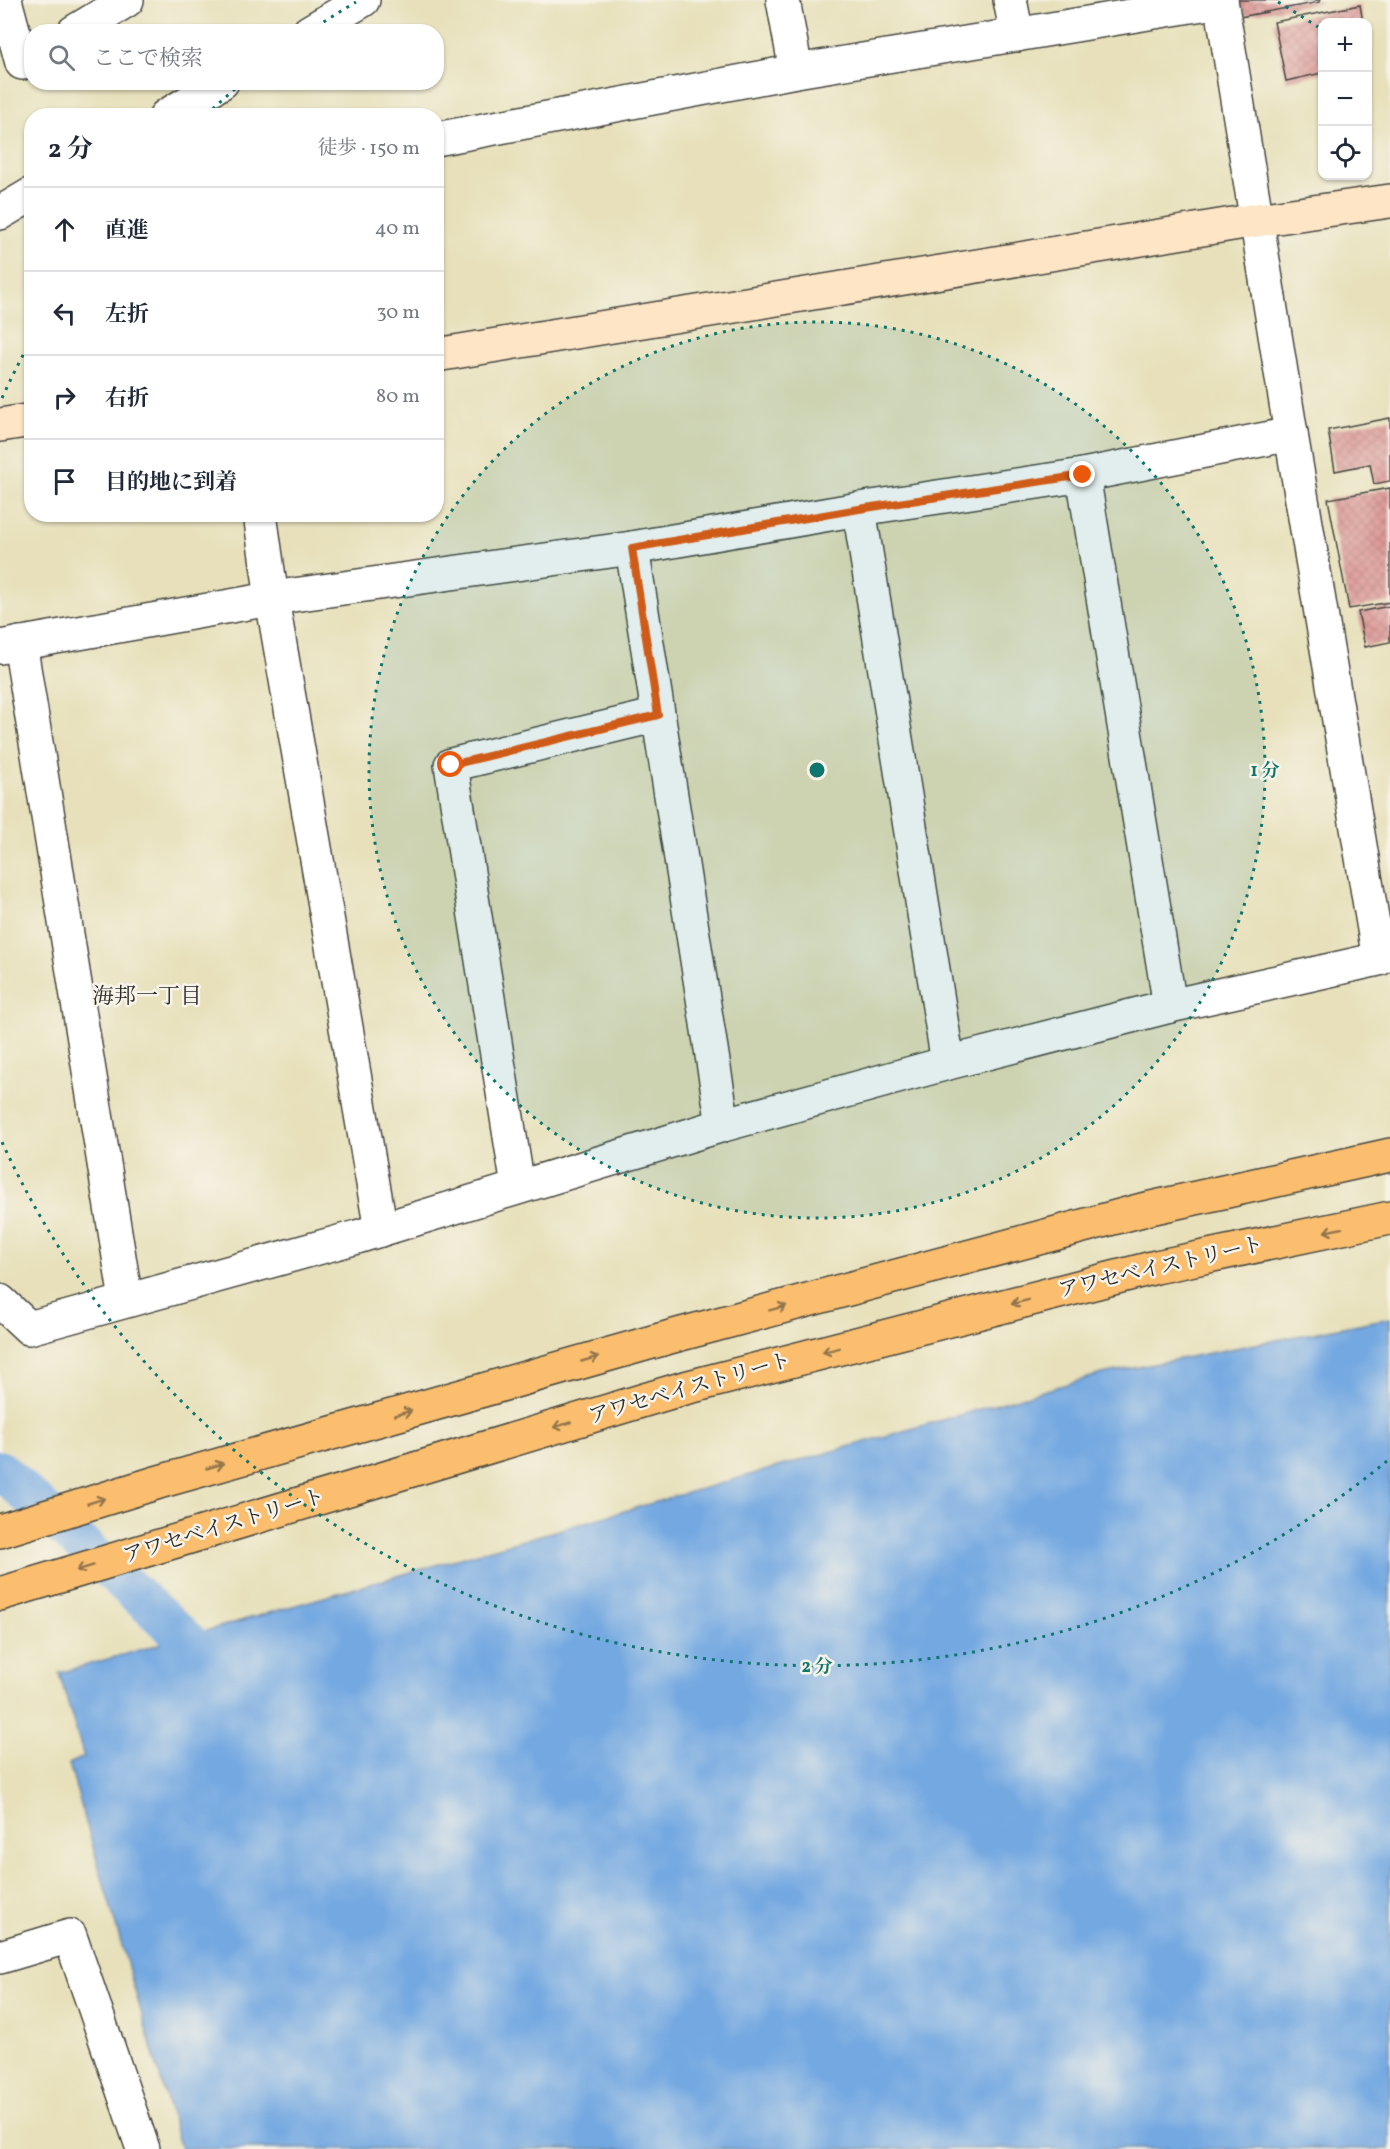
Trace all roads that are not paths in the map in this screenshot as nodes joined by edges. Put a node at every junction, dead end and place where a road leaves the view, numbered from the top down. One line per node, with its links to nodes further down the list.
1 (5, 0): 10 (street)
2 (127, 0): 7 (street)
3 (363, 0): 8 (street)
4 (783, 0): 11 (street)
5 (1010, 0): 9 (street)
6 (1221, 1): 9 (street); 16 (street)
7 (87, 24)
8 (322, 24)
9 (1017, 35): 11 (street)
10 (18, 65)
11 (796, 71): 14 (street)
12 (209, 90): 13 (street)
13 (179, 108)
14 (444, 137)
15 (1390, 201): 16 (street)
16 (1257, 220): 17 (street); 20 (street)
17 (444, 355)
18 (24, 421): 19 (street)
19 (0, 425)
20 (1291, 434): 21 (street); 28 (street)
21 (1083, 475): 22 (street); 28 (street)
22 (859, 509): 24 (street); 29 (street)
23 (261, 522): 25 (street)
24 (632, 548): 25 (street); 27 (street)
25 (272, 599): 26 (street); 34 (street)
26 (10, 645): 35 (street)
27 (658, 715): 30 (street); 32 (street)
28 (1170, 1006): 29 (street)
29 (948, 1063): 30 (street)
30 (723, 1125): 32 (street)
31 (1390, 1155): 37 (main road, one-way to 31)
32 (518, 1186): 34 (street)
33 (1390, 1218): 38 (main road, アワセベイストリート, one-way to 38)
34 (381, 1230): 35 (street)
35 (126, 1300): 36 (street)
36 (0, 1301)
37 (0, 1531)
38 (0, 1594)
39 (0, 1957): 40 (street)
40 (143, 2149)

